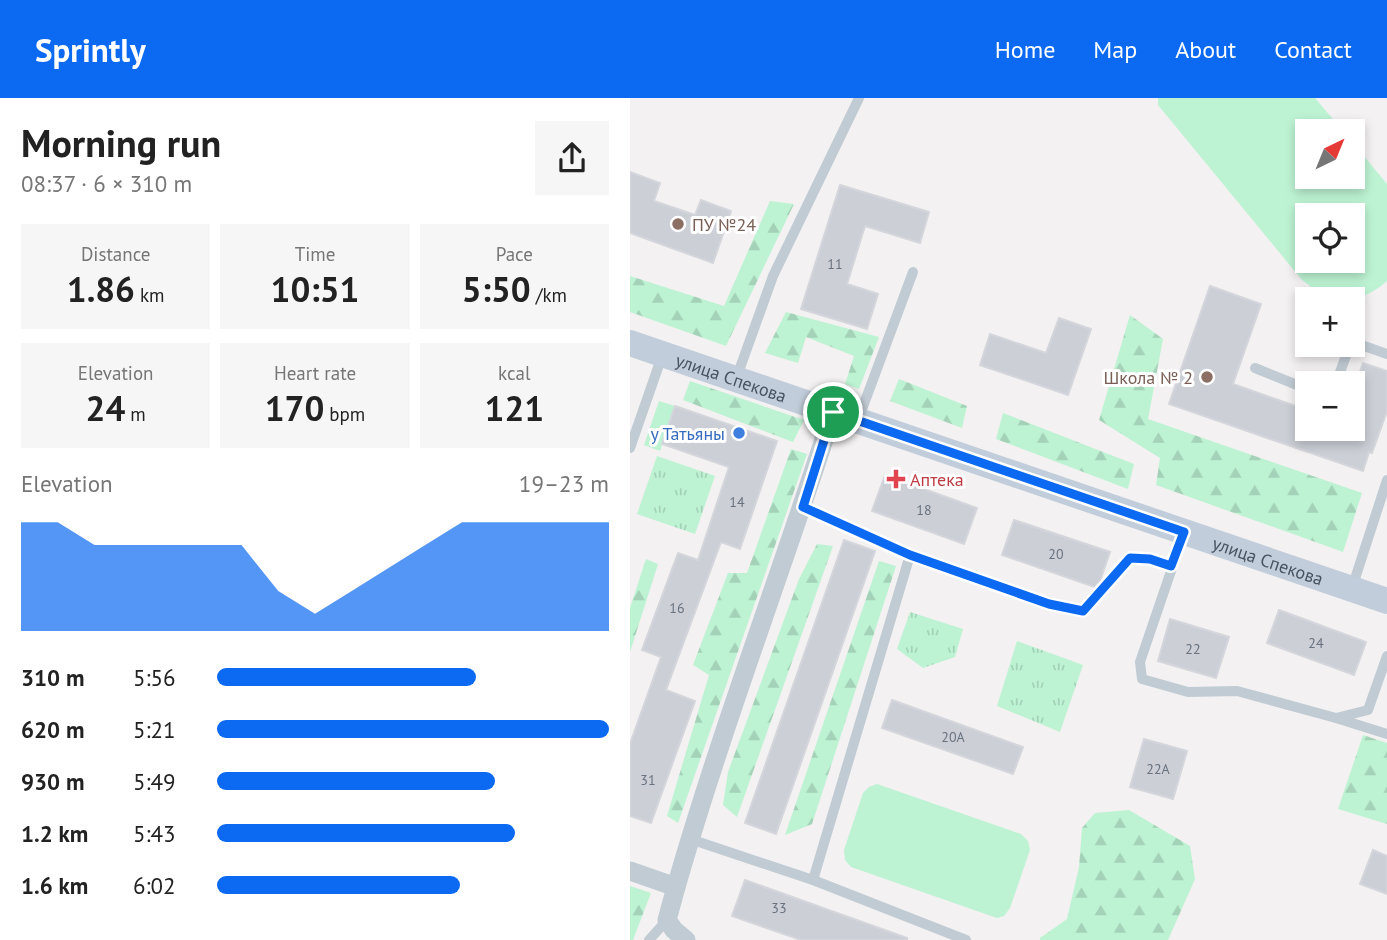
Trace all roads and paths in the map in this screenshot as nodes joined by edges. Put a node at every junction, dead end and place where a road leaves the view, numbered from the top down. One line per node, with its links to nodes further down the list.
1 (859, 98): 8 (lane)
2 (913, 272): 10 (lane)
3 (630, 343): 5 (main road, улица Спекова)
4 (1365, 347): 6 (lane)
5 (662, 354): 8 (main road, улица Спекова); 11 (lane)
6 (1387, 355)
7 (1255, 368): 9 (lane)
8 (736, 379): 10 (main road, улица Спекова)
9 (1295, 384)
10 (846, 417): 13 (street); 14 (main road, улица Спекова)
11 (630, 448)
12 (1387, 480): 17 (lane)
13 (803, 507): 15 (lane); 23 (street)
14 (1184, 532): 16 (lane); 17 (main road, улица Спекова)
15 (910, 555): 16 (lane); 25 (lane)
16 (1171, 566): 21 (lane)
17 (1351, 589): 18 (main road, улица Спекова)
18 (1387, 601)
19 (1387, 656): 20 (lane)
20 (1384, 673): 21 (lane)
21 (1336, 718): 22 (lane)
22 (1387, 734)
23 (690, 839): 25 (lane); 26 (street)
24 (630, 871): 26 (street)
25 (813, 880): 28 (lane)
26 (676, 887): 27 (street)
27 (667, 920): 29 (lane); 30 (street)
28 (961, 939)
29 (649, 940)
30 (686, 940)

